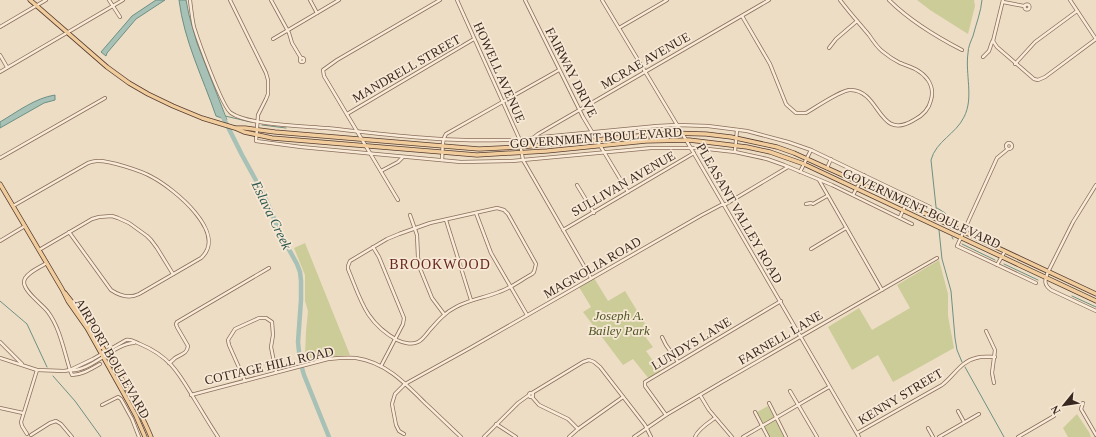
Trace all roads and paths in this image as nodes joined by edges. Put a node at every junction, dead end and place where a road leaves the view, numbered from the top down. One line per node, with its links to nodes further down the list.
1 (30, 0): 20 (main road, GOVERNMENT BOULEVARD)
2 (46, 0): 20 (street)
3 (109, 0): 21 (street)
4 (123, 0): 21 (street)
5 (190, 0): 52 (street)
6 (230, 0): 52 (street)
7 (271, 0): 30 (street)
8 (310, 0): 24 (street)
9 (339, 0): 24 (street)
10 (440, 0): 51 (street)
11 (457, 0): 33 (street, HOWELL AVENUE)
12 (525, 0): 45 (street, FAIRWAY DRIVE)
13 (602, 0): 29 (street, PLEASANT VALLEY ROAD)
14 (667, 0): 29 (street)
15 (769, 0): 25 (street, MCRAE AVENUE)
16 (840, 0): 27 (street)
17 (889, 0): 39 (street)
18 (1070, 0): 23 (street)
19 (1003, 1): 22 (street); 35 (street)
20 (36, 5): 28 (street); 31 (main road, GOVERNMENT BOULEVARD)
21 (112, 6): 26 (street); 31 (street)
22 (1024, 6)
23 (1077, 11): 34 (street); 43 (street)
24 (317, 13): 30 (street)
25 (742, 16): 27 (street); 47 (street, MCRAE AVENUE)
26 (120, 17)
27 (857, 21): 38 (street)
28 (0, 27)
29 (619, 28): 47 (street, PLEASANT VALLEY ROAD)
30 (288, 31): 32 (street); 42 (street)
31 (68, 32): 44 (street); 54 (main road, GOVERNMENT BOULEVARD)
32 (273, 39)
33 (474, 39): 49 (street, HOWELL AVENUE); 51 (street, MANDRELL STREET)
34 (1096, 39): 43 (street)
35 (993, 40): 36 (street); 37 (street)
36 (990, 47): 37 (street); 41 (street)
37 (997, 47): 43 (street)
38 (830, 48)
39 (962, 50)
40 (0, 56): 44 (street)
41 (983, 57)
42 (301, 58)
43 (1016, 64)
44 (7, 67): 46 (street)
45 (559, 70): 49 (street); 50 (street, FAIRWAY DRIVE)
46 (0, 72)
47 (645, 72): 50 (street, MCRAE AVENUE); 53 (street, PLEASANT VALLEY ROAD)
48 (105, 98): 83 (street)
49 (502, 102): 63 (street); 65 (street, HOWELL AVENUE)
50 (579, 110): 58 (street, FAIRWAY DRIVE); 61 (street, MCRAE AVENUE)
51 (347, 114): 57 (street)
52 (258, 121): 55 (street); 57 (street)
53 (677, 125): 56 (street); 58 (street); 59 (street, PLEASANT VALLEY ROAD)
54 (235, 128): 55 (main road, GOVERNMENT BOULEVARD); 60 (main road, GOVERNMENT BOULEVARD)
55 (257, 129): 60 (street); 64 (main road, GOVERNMENT BOULEVARD)
56 (738, 130): 62 (street); 75 (street)
57 (358, 132): 63 (street); 64 (street)
58 (592, 133): 61 (street); 66 (street, FAIRWAY DRIVE)
59 (682, 133): 62 (main road, GOVERNMENT BOULEVARD); 66 (main road, GOVERNMENT BOULEVARD); 67 (street, PLEASANT VALLEY ROAD)
60 (257, 135): 69 (main road, GOVERNMENT BOULEVARD); 81 (street, GOVERNMENT BOULEVARD)
61 (532, 138): 65 (street)
62 (737, 138): 68 (street); 84 (main road, GOVERNMENT BOULEVARD)
63 (443, 139): 65 (street); 70 (street)
64 (363, 140): 69 (street); 70 (main road, GOVERNMENT BOULEVARD)
65 (519, 140): 72 (street, HOWELL AVENUE)
66 (596, 140): 71 (street, FAIRWAY DRIVE); 72 (main road, GOVERNMENT BOULEVARD)
67 (686, 140): 68 (main road, GOVERNMENT BOULEVARD); 71 (main road, GOVERNMENT BOULEVARD); 73 (street, PLEASANT VALLEY ROAD)
68 (736, 145): 78 (street); 88 (main road, GOVERNMENT BOULEVARD)
69 (366, 146): 79 (main road, GOVERNMENT BOULEVARD); 81 (street)
70 (443, 146): 72 (main road, GOVERNMENT BOULEVARD); 79 (street)
71 (600, 146): 76 (main road, GOVERNMENT BOULEVARD); 77 (street, FAIRWAY DRIVE)
72 (520, 147): 76 (street, HOWELL AVENUE)
73 (690, 148): 77 (street, GOVERNMENT BOULEVARD); 78 (street, GOVERNMENT BOULEVARD); 80 (street, PLEASANT VALLEY ROAD)
74 (1008, 149): 123 (street)
75 (811, 150): 84 (street); 85 (street)
76 (521, 152): 79 (main road, GOVERNMENT BOULEVARD); 87 (street, HOWELL AVENUE)
77 (604, 152): 87 (street, GOVERNMENT BOULEVARD); 102 (street, FAIRWAY DRIVE)
78 (735, 152): 89 (street, GOVERNMENT BOULEVARD)
79 (443, 153): 86 (street)
80 (694, 153): 102 (street, SULLIVAN AVENUE); 107 (street, PLEASANT VALLEY ROAD)
81 (371, 154): 82 (street, GOVERNMENT BOULEVARD); 91 (street)
82 (403, 157): 86 (street, GOVERNMENT BOULEVARD); 91 (street)
83 (0, 158)
84 (807, 159): 88 (street); 90 (main road, GOVERNMENT BOULEVARD)
85 (831, 159): 90 (street); 93 (street)
86 (442, 160): 87 (street, GOVERNMENT BOULEVARD)
87 (523, 160): 122 (street, HOWELL AVENUE)
88 (804, 164): 92 (street); 94 (main road, GOVERNMENT BOULEVARD)
89 (788, 166): 92 (street, GOVERNMENT BOULEVARD); 107 (street, MAGNOLIA ROAD)
90 (827, 168): 96 (main road, GOVERNMENT BOULEVARD)
91 (382, 171): 106 (street)
92 (800, 172): 95 (street, GOVERNMENT BOULEVARD)
93 (864, 175): 96 (street); 105 (street)
94 (836, 178): 99 (street); 101 (main road, GOVERNMENT BOULEVARD)
95 (818, 180): 99 (street, GOVERNMENT BOULEVARD); 104 (street)
96 (860, 183): 101 (street); 109 (main road, GOVERNMENT BOULEVARD)
97 (0, 184): 110 (main road, AIRPORT BOULEVARD)
98 (577, 185): 114 (street)
99 (832, 185): 103 (street, GOVERNMENT BOULEVARD)
100 (1096, 185): 136 (street)
101 (857, 188): 103 (street); 112 (main road, GOVERNMENT BOULEVARD)
102 (628, 192): 114 (street, SULLIVAN AVENUE)
103 (853, 195): 116 (street, GOVERNMENT BOULEVARD)
104 (828, 196): 108 (street); 121 (street)
105 (912, 198): 109 (street); 111 (street)
106 (398, 200)
107 (723, 204): 139 (street, MAGNOLIA ROAD); 146 (street, PLEASANT VALLEY ROAD)
108 (806, 204)
109 (908, 205): 112 (street); 123 (main road, GOVERNMENT BOULEVARD)
110 (13, 206): 119 (main road, AIRPORT BOULEVARD); 137 (street)
111 (930, 207)
112 (903, 210): 116 (street); 125 (main road, GOVERNMENT BOULEVARD)
113 (476, 213): 117 (street); 141 (street); 141 (street)
114 (594, 213): 122 (street, SULLIVAN AVENUE)
115 (410, 215): 120 (street)
116 (900, 218): 118 (street, GOVERNMENT BOULEVARD)
117 (446, 220): 120 (street); 145 (street)
118 (912, 224)
119 (25, 226): 126 (street); 129 (main road, AIRPORT BOULEVARD)
120 (415, 228): 127 (street); 149 (street)
121 (846, 228): 128 (street); 143 (street)
122 (563, 230): 139 (street, HOWELL AVENUE)
123 (963, 231): 125 (street); 130 (main road, GOVERNMENT BOULEVARD)
124 (69, 232): 129 (street); 137 (street); 137 (street)
125 (960, 237): 131 (main road, GOVERNMENT BOULEVARD); 134 (street)
126 (0, 241)
127 (373, 247): 154 (street); 154 (street)
128 (811, 249)
129 (39, 250): 133 (main road, AIRPORT BOULEVARD)
130 (1005, 251): 131 (street); 136 (main road, GOVERNMENT BOULEVARD)
131 (1002, 256): 134 (street); 138 (main road, GOVERNMENT BOULEVARD)
132 (937, 258): 143 (street, FARNELL LANE)
133 (47, 263): 142 (main road, AIRPORT BOULEVARD); 166 (street)
134 (997, 265): 140 (street)
135 (268, 268): 161 (street)
136 (1048, 272): 138 (street); 144 (main road, GOVERNMENT BOULEVARD)
137 (173, 274)
138 (1046, 277): 147 (main road, GOVERNMENT BOULEVARD); 148 (street)
139 (591, 278): 150 (street, MAGNOLIA ROAD)
140 (1036, 283)
141 (510, 287): 145 (street); 150 (street)
142 (62, 289): 156 (main road, AIRPORT BOULEVARD); 157 (main road, AIRPORT BOULEVARD)
143 (882, 290): 152 (street, FARNELL LANE)
144 (1096, 294)
145 (471, 300): 149 (street)
146 (781, 301): 152 (street, PLEASANT VALLEY ROAD); 160 (street, LUNDYS LANE)
147 (1096, 301)
148 (1096, 311)
149 (444, 315): 154 (street)
150 (527, 315): 170 (street, MAGNOLIA ROAD)
151 (986, 331): 158 (street)
152 (801, 336): 171 (street, PLEASANT VALLEY ROAD); 176 (street, FARNELL LANE)
153 (662, 337): 160 (street)
154 (395, 338): 164 (street)
155 (0, 342): 163 (street)
156 (107, 353): 157 (street); 161 (street); 192 (main road, AIRPORT BOULEVARD)
157 (102, 356): 166 (street); 194 (main road, AIRPORT BOULEVARD)
158 (995, 357): 169 (street); 204 (street, KENNY STREET)
159 (0, 358): 163 (street)
160 (678, 362): 188 (street, LUNDYS LANE)
161 (169, 363): 172 (street)
162 (100, 364): 166 (street)
163 (24, 366): 165 (street)
164 (381, 366): 167 (street, COTTAGE HILL ROAD); 170 (street, COTTAGE HILL ROAD)
165 (36, 370): 166 (street); 186 (street)
166 (70, 370)
167 (276, 372): 168 (street, COTTAGE HILL ROAD); 168 (street)
168 (246, 381): 174 (street, COTTAGE HILL ROAD)
169 (994, 383)
170 (405, 384): 203 (street, COTTAGE HILL ROAD); 205 (street)
171 (830, 387): 181 (street); 204 (street, PLEASANT VALLEY ROAD)
172 (188, 389): 174 (street, COTTAGE HILL ROAD); 175 (street)
173 (790, 391): 181 (street)
174 (198, 392): 175 (street, COTTAGE HILL ROAD)
175 (191, 395): 212 (street)
176 (700, 395): 188 (street, FARNELL LANE); 191 (street)
177 (530, 396): 178 (street); 195 (street); 200 (street)
178 (623, 397): 200 (street); 201 (street)
179 (769, 403): 190 (street)
180 (1082, 403): 202 (street)
181 (798, 404): 190 (street); 225 (street)
182 (102, 405): 196 (street)
183 (0, 408): 186 (street)
184 (958, 410): 193 (street)
185 (755, 412): 197 (street)
186 (23, 413): 207 (street)
187 (979, 414): 193 (street)
188 (666, 415): 201 (street, FARNELL LANE)
189 (1054, 416): 229 (street)
190 (776, 417): 197 (street); 224 (street)
191 (715, 418): 220 (street); 221 (street)
192 (145, 422): 194 (street); 211 (main road, AIRPORT BOULEVARD)
193 (964, 422): 228 (street)
194 (140, 424): 196 (street); 210 (main road, AIRPORT BOULEVARD)
195 (496, 424): 215 (street); 216 (street)
196 (135, 426): 209 (street)
197 (762, 426): 222 (street); 223 (street)
198 (928, 428): 227 (street)
199 (1096, 428): 202 (street)
200 (578, 429): 217 (street)
201 (646, 429): 218 (street, FARNELL LANE); 219 (street)
202 (1093, 430): 206 (street)
203 (457, 433): 213 (street); 214 (street, COTTAGE HILL ROAD)
204 (857, 433): 226 (street, PLEASANT VALLEY ROAD)
205 (404, 434)
206 (1096, 435)
207 (29, 436): 208 (street)
208 (72, 437)
209 (139, 437)
210 (145, 437)
211 (151, 437)
212 (218, 437)
213 (454, 437)
214 (461, 437)
215 (484, 437)
216 (516, 437)
217 (569, 437)
218 (634, 437)
219 (651, 437)
220 (695, 437)
221 (732, 437)
222 (743, 437)
223 (768, 437)
224 (786, 437)
225 (817, 437)
226 (859, 437)
227 (933, 437)
228 (940, 437)
229 (1018, 437)

